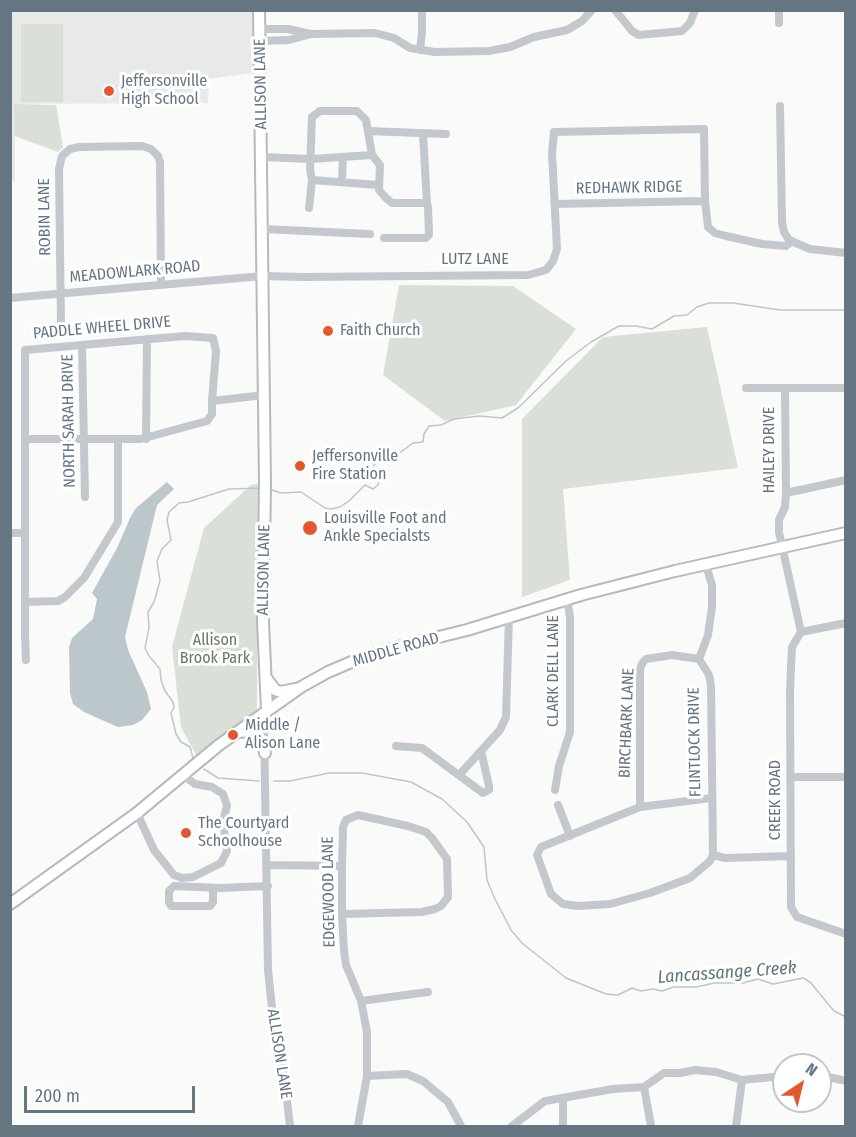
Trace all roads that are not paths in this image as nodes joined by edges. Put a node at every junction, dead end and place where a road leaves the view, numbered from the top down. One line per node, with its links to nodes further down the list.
1 (260, 10): 8 (main road, ALLISON LANE)
2 (422, 10): 9 (street)
3 (592, 10): 9 (street)
4 (615, 10): 6 (street)
5 (779, 10): 7 (street)
6 (694, 15)
7 (779, 23)
8 (260, 35): 9 (street); 15 (main road, ALLISON LANE)
9 (420, 50)
10 (780, 106): 28 (street)
11 (368, 130): 12 (street); 14 (street); 17 (street)
12 (423, 134): 13 (street); 22 (street)
13 (446, 134)
14 (372, 155): 16 (street); 20 (street)
15 (263, 157): 17 (street); 25 (main road, ALLISON LANE)
16 (344, 157): 17 (street); 19 (street)
17 (310, 159): 18 (street)
18 (312, 180): 19 (street); 24 (street)
19 (342, 182): 20 (street)
20 (378, 185): 22 (street)
21 (705, 201): 23 (street, REDHAWK RIDGE); 23 (street, LUTZ LANE); 28 (street)
22 (427, 204): 27 (street)
23 (555, 204): 30 (street, LUTZ LANE)
24 (309, 208)
25 (263, 229): 26 (street); 30 (main road, ALLISON LANE)
26 (370, 234)
27 (384, 238)
28 (790, 241): 29 (street)
29 (846, 253)
30 (263, 276): 31 (street, MEADOWLARK ROAD); 40 (main road, ALLISON LANE)
31 (161, 284): 32 (street, MEADOWLARK ROAD); 32 (street, ROBIN LANE)
32 (61, 294): 33 (street, MEADOWLARK ROAD); 34 (street, ROBIN LANE)
33 (10, 298)
34 (62, 328)
35 (147, 339): 36 (street, PADDLE WHEEL DRIVE); 41 (street, PADDLE WHEEL DRIVE); 45 (street)
36 (82, 345): 42 (street, PADDLE WHEEL DRIVE); 43 (street, NORTH SARAH DRIVE)
37 (747, 388): 39 (street)
38 (846, 388): 39 (street)
39 (785, 389): 47 (street, HAILEY DRIVE)
40 (264, 395): 41 (street); 61 (main road, ALLISON LANE)
41 (212, 401): 45 (street)
42 (25, 439): 43 (street); 50 (street, PADDLE WHEEL DRIVE)
43 (85, 439): 44 (street); 48 (street, NORTH SARAH DRIVE)
44 (118, 439): 45 (street); 55 (street)
45 (146, 439)
46 (846, 480): 47 (street)
47 (786, 493): 52 (street, HAILEY DRIVE)
48 (85, 497)
49 (10, 533): 50 (street)
50 (24, 533): 55 (street, PADDLE WHEEL DRIVE)
51 (846, 533): 52 (main road, MIDDLE ROAD)
52 (783, 546): 53 (main road, MIDDLE ROAD); 58 (street, HAILEY DRIVE)
53 (706, 565): 54 (main road, MIDDLE ROAD); 59 (street)
54 (567, 599): 56 (main road, MIDDLE ROAD); 72 (street, CLARK DELL LANE)
55 (25, 602): 60 (street, PADDLE WHEEL DRIVE)
56 (509, 616): 62 (main road, MIDDLE ROAD); 66 (street)
57 (846, 623): 58 (street)
58 (801, 632): 70 (street, CREEK ROAD)
59 (699, 659): 73 (street, FLINTLOCK DRIVE); 75 (street, BIRCHBARK LANE)
60 (26, 660)
61 (266, 676): 62 (main road); 63 (main road, ALLISON LANE)
62 (301, 687): 63 (main road, MIDDLE ROAD)
63 (267, 710): 64 (main road, MIDDLE ROAD); 67 (street, ALLISON LANE)
64 (235, 734): 67 (main road); 69 (main road, MIDDLE ROAD)
65 (396, 746): 68 (street)
66 (481, 752): 68 (street); 68 (street)
67 (265, 753): 80 (street, ALLISON LANE)
68 (460, 774)
69 (183, 775): 76 (main road, MIDDLE ROAD); 76 (street)
70 (790, 777): 71 (street); 79 (street, CREEK ROAD)
71 (846, 777)
72 (555, 790)
73 (711, 798): 75 (street); 78 (street, FLINTLOCK DRIVE)
74 (558, 805): 77 (street)
75 (640, 807): 77 (street)
76 (137, 813): 84 (main road, MIDDLE ROAD)
77 (570, 836): 78 (street)
78 (713, 855): 79 (street)
79 (791, 856): 86 (street, CREEK ROAD)
80 (267, 865): 81 (street); 82 (street, ALLISON LANE)
81 (342, 866): 85 (street, EDGEWOOD LANE); 85 (street, EDGEWOOD LANE)
82 (268, 886): 83 (street); 94 (street, ALLISON LANE)
83 (213, 888): 83 (street)
84 (10, 904)
85 (342, 914): 88 (street, EDGEWOOD LANE)
86 (846, 934)
87 (428, 992): 88 (street)
88 (361, 1001): 89 (street, EDGEWOOD LANE)
89 (367, 1076): 95 (street, EDGEWOOD LANE); 96 (street)
90 (772, 1077): 91 (street)
91 (742, 1080): 92 (street); 100 (street)
92 (644, 1087): 93 (street); 99 (street)
93 (563, 1098): 97 (street); 98 (street)
94 (290, 1126)
95 (358, 1126)
96 (461, 1126)
97 (512, 1126)
98 (563, 1126)
99 (651, 1126)
100 (736, 1126)

